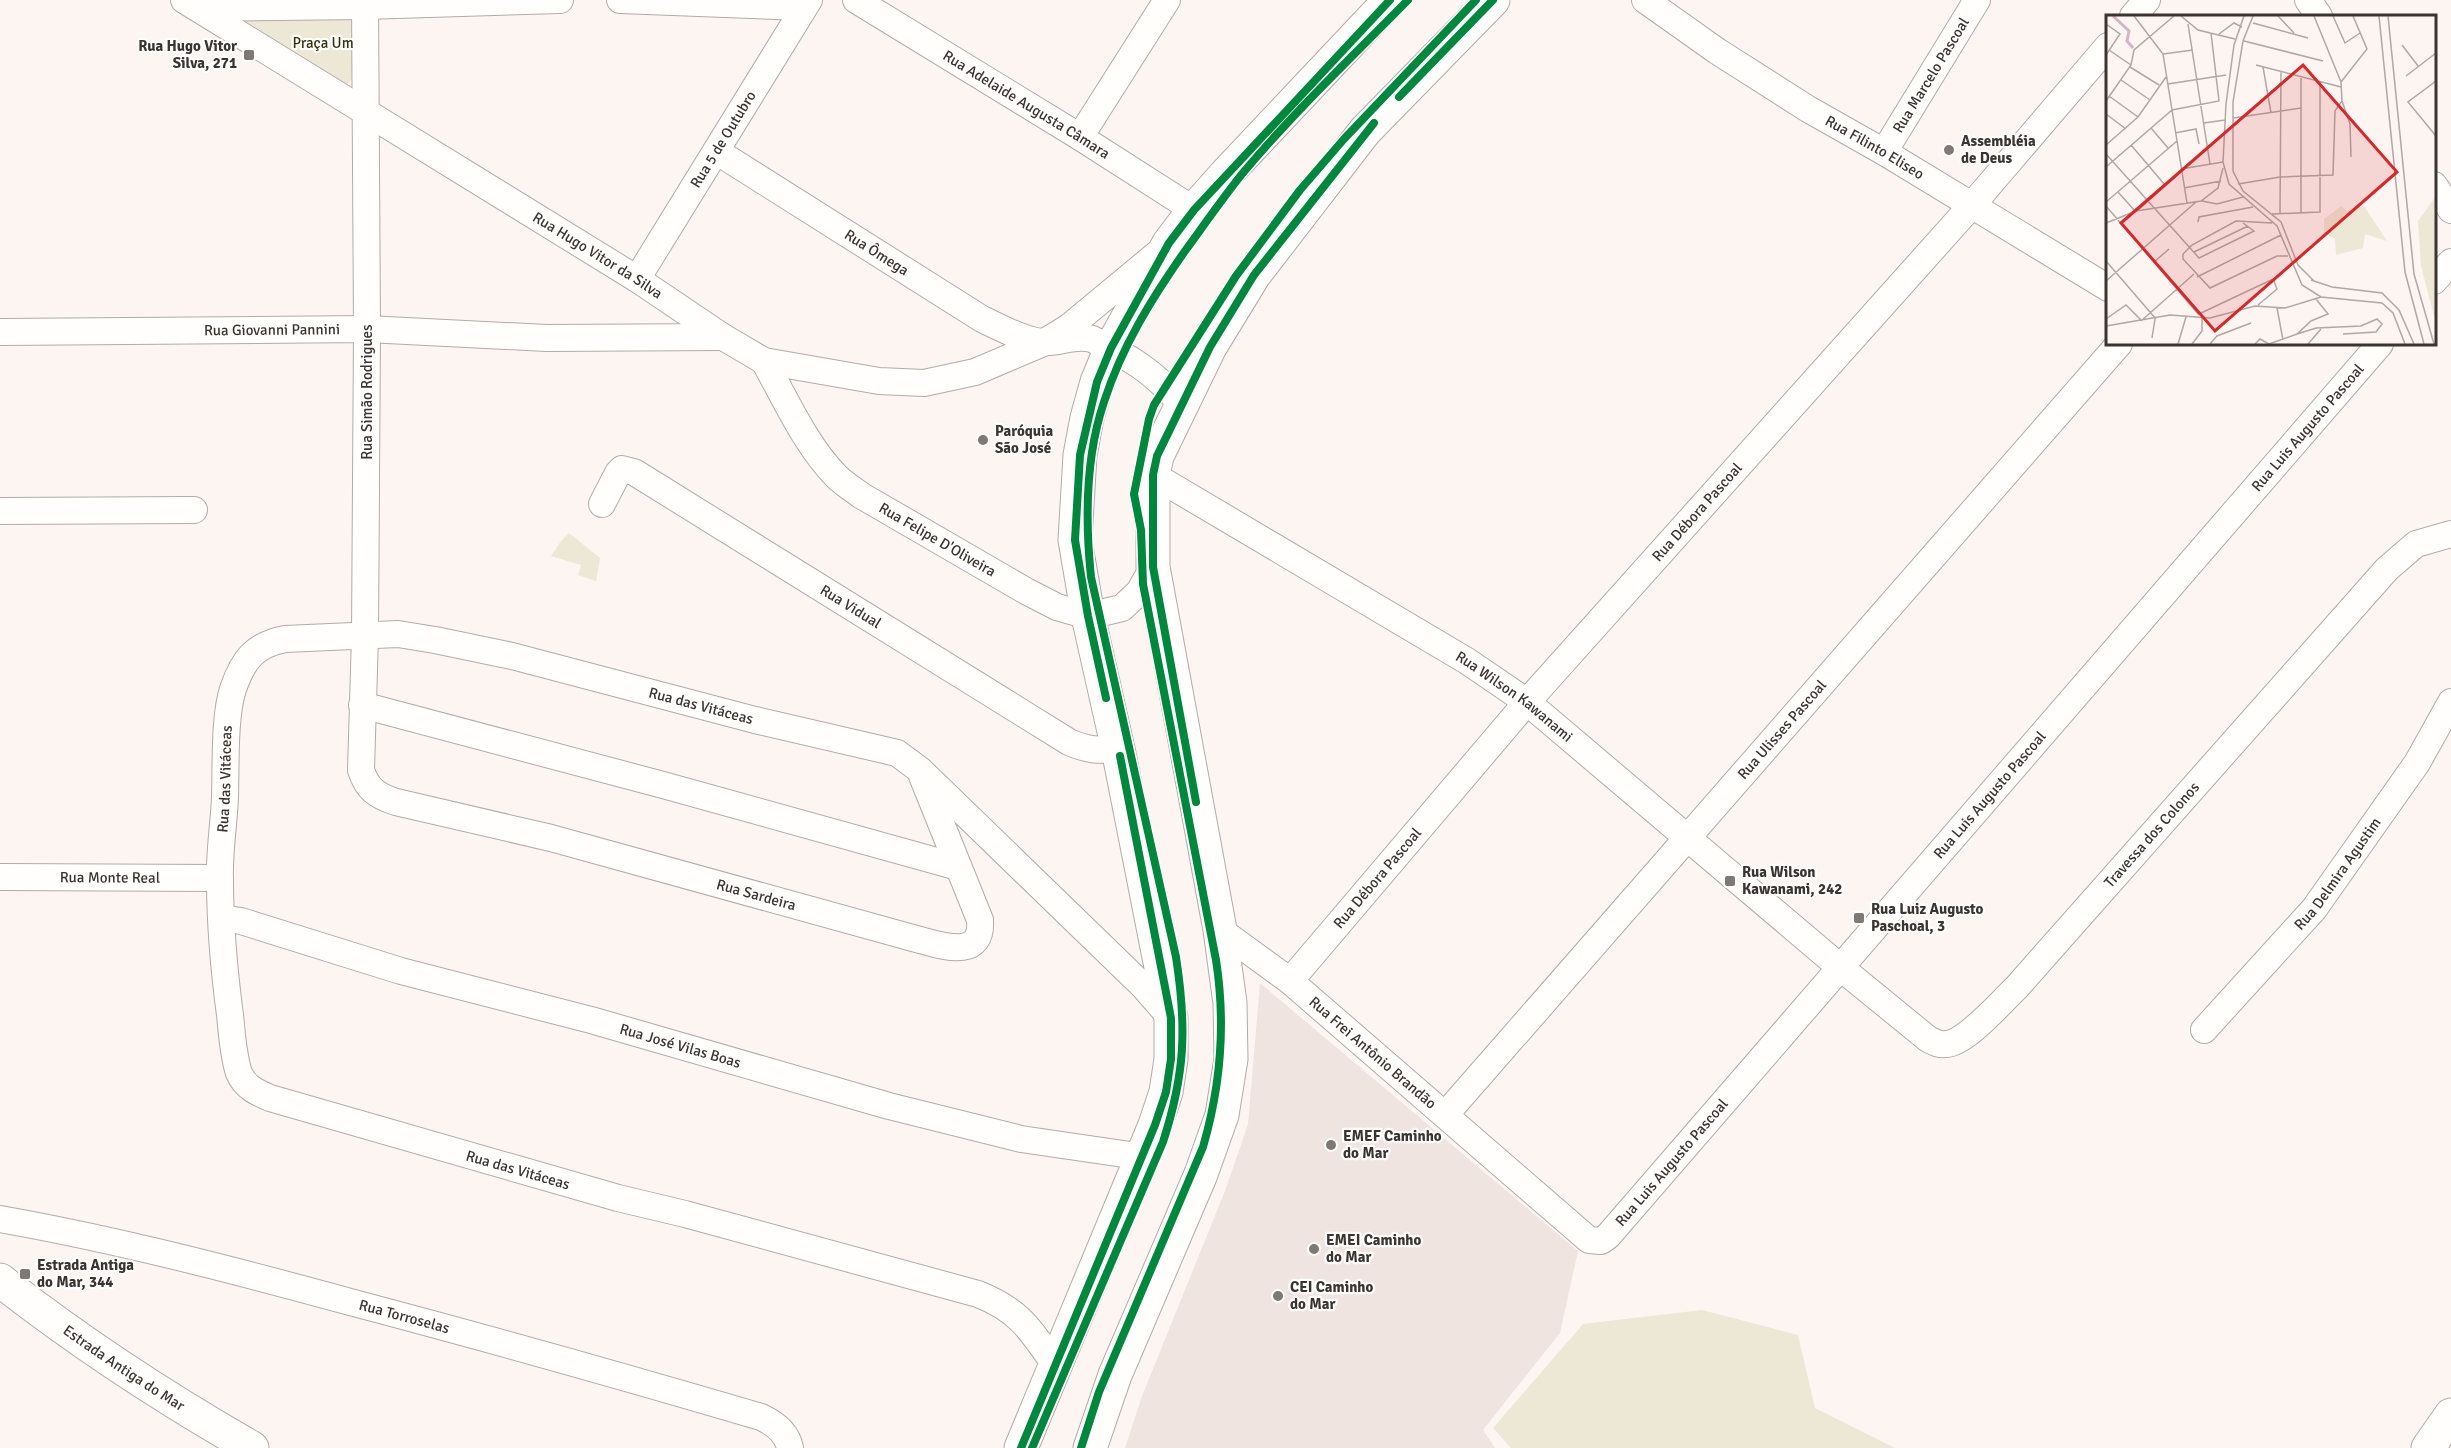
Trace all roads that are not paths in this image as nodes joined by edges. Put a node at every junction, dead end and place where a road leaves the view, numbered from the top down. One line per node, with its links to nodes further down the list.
1 (560, 0): 11 (street)
2 (620, 0): 13 (street)
3 (856, 0): 18 (street, Rua Adelaide Augusta Câmara)
4 (1167, 0): 18 (street)
5 (1390, 0): 23 (main road)
6 (1492, 0): 38 (main road)
7 (1645, 0): 20 (street, Rua Filinto Eliseo)
8 (1977, 0): 20 (street, Rua Marcelo Pascoal)
9 (2147, 0): 14 (street)
10 (2308, 0): 15 (street)
11 (365, 3): 12 (street); 17 (street, Rua Simão Rodrigues)
12 (192, 4): 17 (street, Rua Hugo Vitor da Silva)
13 (806, 4): 19 (street, Rua 5 de Outubro)
14 (2134, 15)
15 (2318, 15)
16 (2106, 48): 22 (street, Rua Débora Pascoal)
17 (364, 110): 27 (street, Rua Hugo Vitor da Silva); 30 (street, Rua Simão Rodrigues)
18 (1080, 137): 23 (street, Rua Adelaide Augusta Câmara)
19 (716, 151): 27 (street, Rua 5 de Outubro); 33 (street, Rua Ômega)
20 (1884, 152): 22 (street, Rua Filinto Eliseo)
21 (2436, 188): 24 (street)
22 (1972, 204): 29 (street, Rua Filinto Eliseo); 47 (street, Rua Débora Pascoal)
23 (1194, 210): 25 (main road)
24 (2451, 210)
25 (1169, 243): 33 (street, Rua Hugo Vitor da Silva); 36 (main road)
26 (2451, 262): 28 (street)
27 (637, 279): 32 (street, Rua Hugo Vitor da Silva)
28 (2436, 279)
29 (2106, 287)
30 (367, 329): 31 (street, Rua Giovanni Pannini); 32 (street, Rua Giovanni Pannini); 46 (street, Rua Simão Rodrigues)
31 (0, 332)
32 (723, 337): 37 (street, Rua Hugo Vitor da Silva)
33 (1043, 343): 36 (street, Rua Hugo Vitor da Silva); 37 (street, Rua Hugo Vitor da Silva)
34 (2118, 345): 53 (street, Rua Ulisses Pascoal)
35 (2379, 345): 60 (street, Rua Luis Augusto Pascoal)
36 (1111, 348): 38 (street, Rua Hugo Vitor da Silva); 45 (main road)
37 (764, 361): 45 (street, Rua Felipe D'Oliveira)
38 (1180, 404): 39 (main road)
39 (1153, 475): 44 (main road); 47 (street, Rua Wilson Kawanami)
40 (602, 504): 50 (street, Rua Vidual)
41 (194, 510): 42 (street)
42 (0, 511)
43 (2451, 534): 60 (street, Travessa dos Colonos)
44 (1153, 567): 45 (street, Rua Felipe D'Oliveira); 58 (main road)
45 (1088, 616): 50 (main road)
46 (365, 636): 49 (street, Rua Simão Rodrigues); 51 (street, Rua das Vitáceas); 56 (street, Rua das Vitáceas)
47 (1527, 702): 53 (street, Rua Wilson Kawanami); 61 (street, Rua Débora Pascoal)
48 (2451, 702): 64 (street, Rua Delmira Agustim)
49 (362, 705): 52 (street, Rua Simão Rodrigues); 54 (street)
50 (1118, 749): 63 (main road)
51 (921, 770): 54 (street, Rua Sardeira); 63 (street, Rua das Vitáceas)
52 (365, 783): 54 (street, Rua Sardeira)
53 (1688, 838): 60 (street, Rua Wilson Kawanami); 65 (street, Rua Ulisses Pascoal)
54 (958, 867)
55 (0, 878): 56 (street, Rua Monte Real)
56 (219, 878): 57 (street, Rua das Vitáceas)
57 (221, 918): 66 (street, Rua José Vilas Boas); 70 (street, Rua das Vitáceas)
58 (1220, 930): 59 (street, Rua Frei Antônio Brandão); 62 (main road)
59 (1259, 958): 61 (street, Rua Frei Antônio Brandão); 62 (street)
60 (1841, 968): 68 (street, Rua Luis Augusto Pascoal)
61 (1290, 981): 65 (street, Rua Frei Antônio Brandão)
62 (1228, 983): 75 (main road)
63 (1172, 1018): 66 (main road)
64 (2204, 1030)
65 (1445, 1115): 68 (street, Rua Frei Antônio Brandão)
66 (1144, 1156): 70 (main road)
67 (0, 1219): 73 (street, Rua Torroselas)
68 (1595, 1242)
69 (0, 1280): 72 (main road, Estrada Antiga do Mar)
70 (1055, 1365): 74 (main road)
71 (2451, 1415): 76 (main road)
72 (252, 1448)
73 (790, 1448)
74 (1021, 1448)
75 (1090, 1448)
76 (2428, 1448)

